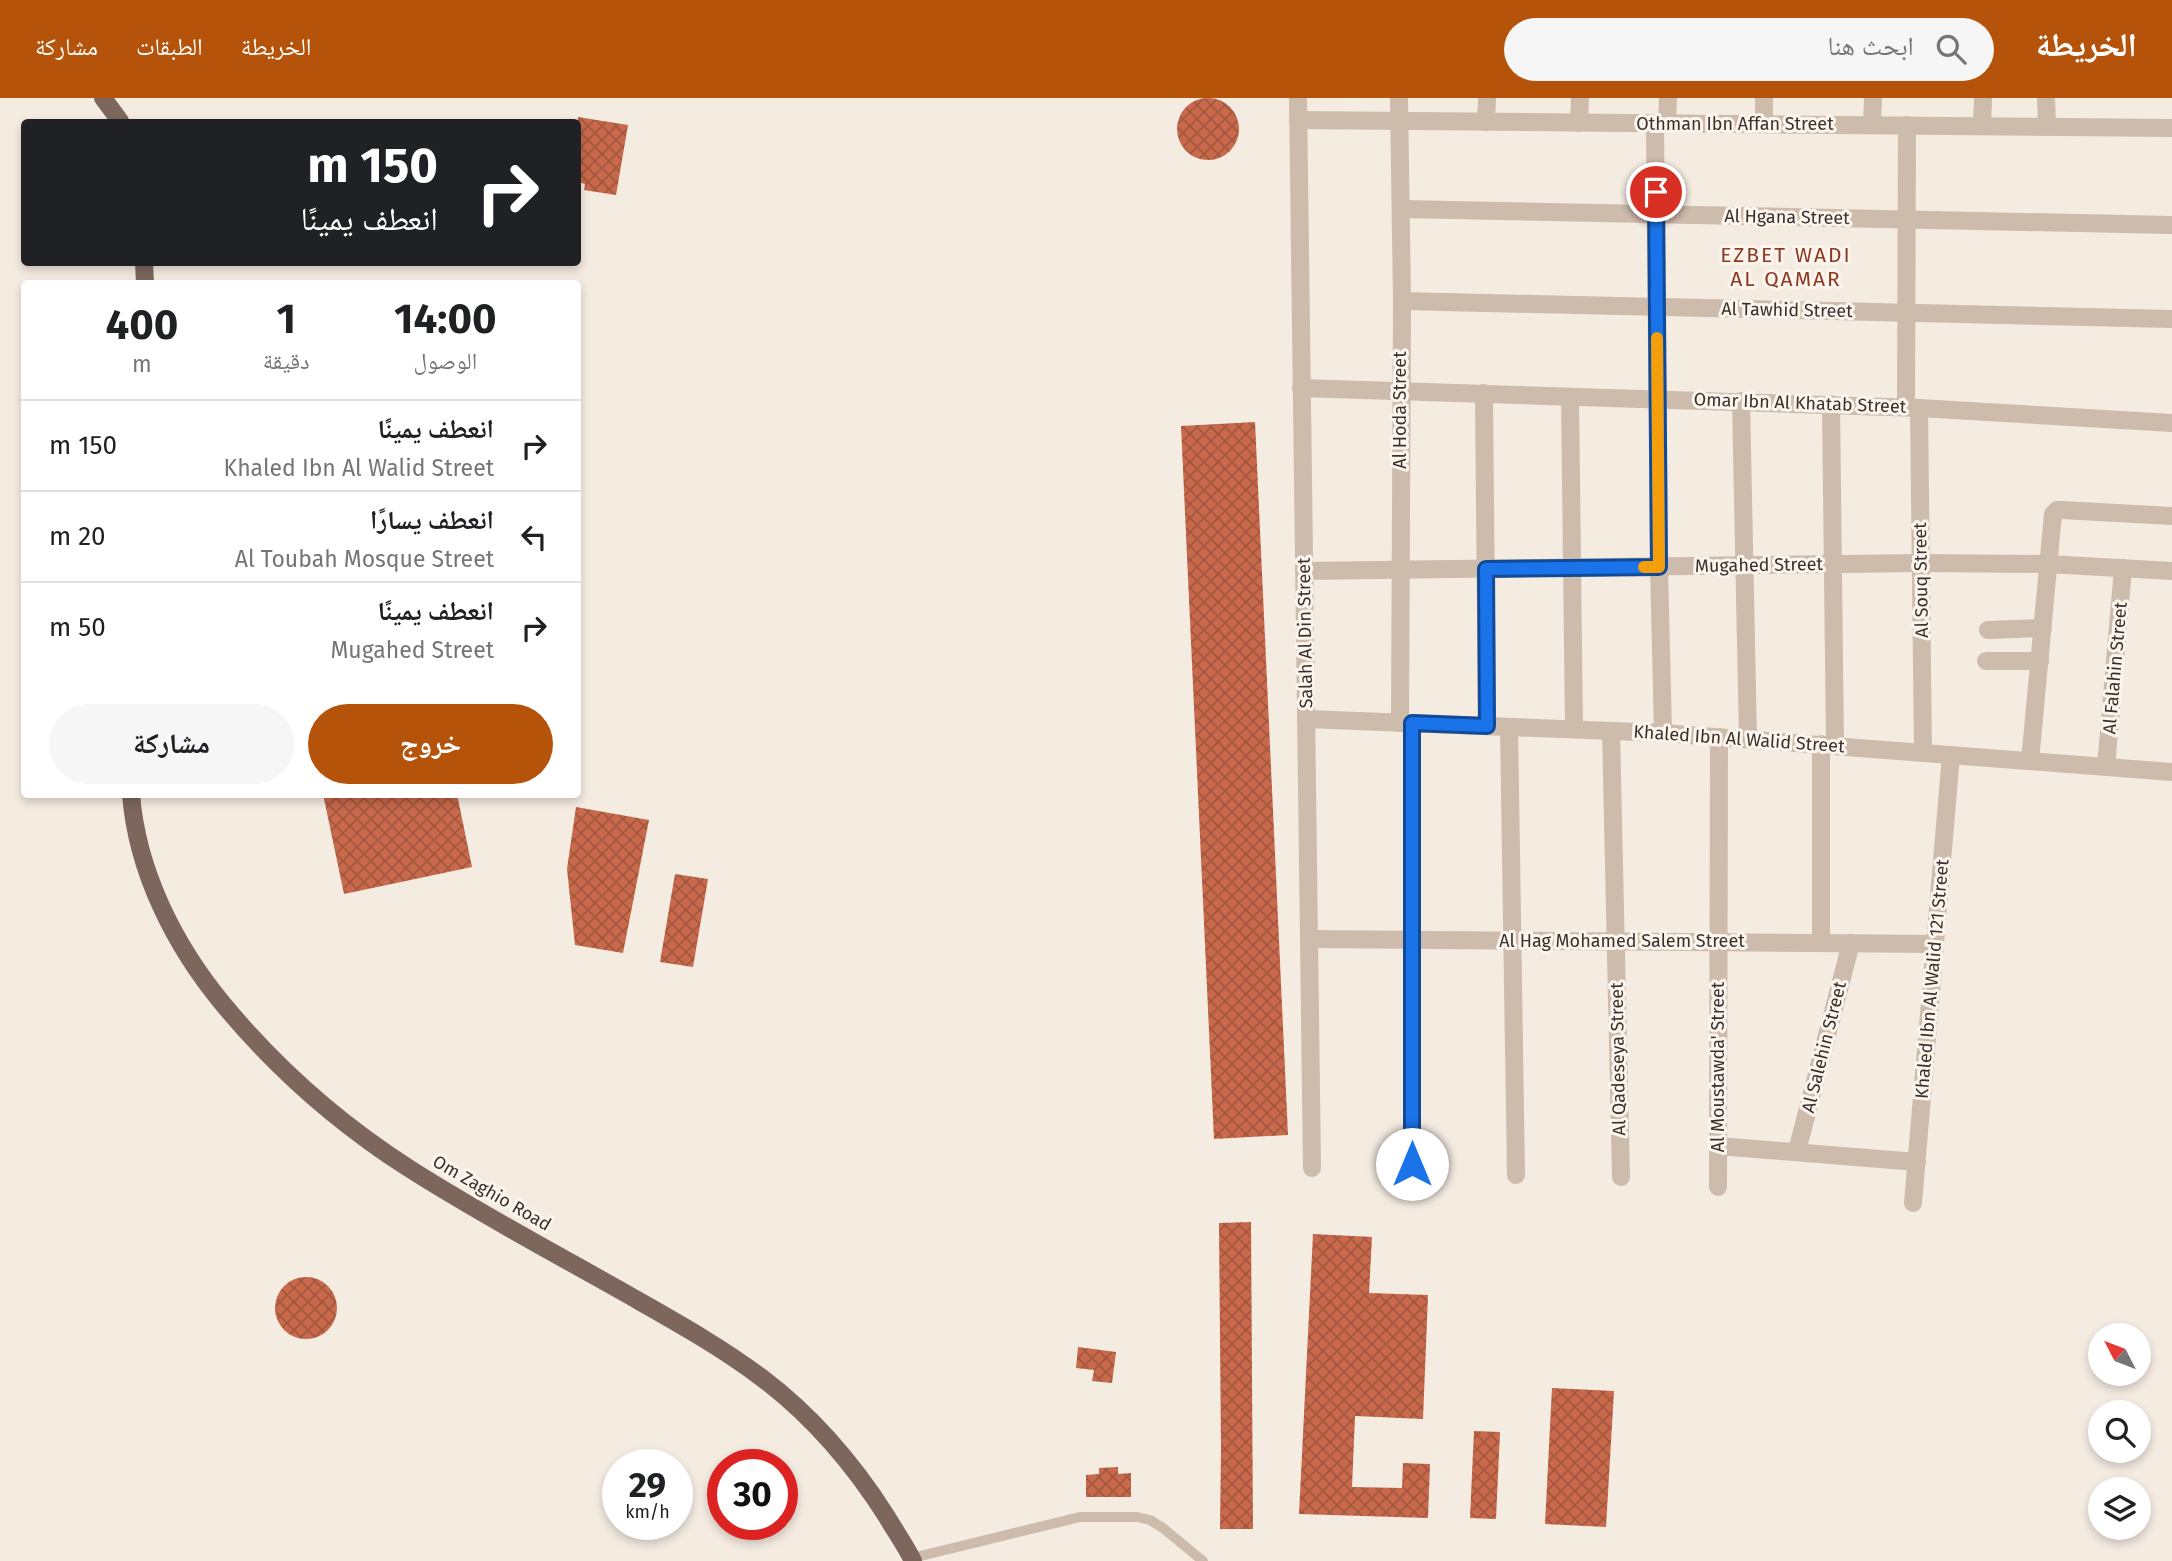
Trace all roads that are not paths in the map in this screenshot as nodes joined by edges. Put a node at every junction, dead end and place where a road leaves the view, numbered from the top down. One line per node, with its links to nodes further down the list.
1 (103, 98): 12 (main road)
2 (115, 98): 13 (main road)
3 (1298, 98): 14 (street, Salah Al Din Street)
4 (1399, 98): 15 (street, Al Hoda Street)
5 (1487, 98): 16 (street)
6 (1580, 98): 17 (street)
7 (1668, 98): 18 (street)
8 (1765, 98): 19 (street)
9 (1873, 98): 20 (street)
10 (1983, 98): 22 (street)
11 (2046, 98): 23 (street)
12 (118, 119)
13 (119, 119)
14 (1298, 120): 15 (street, Othman Ibn Affan Street); 33 (street, Salah Al Din Street)
15 (1399, 121): 16 (street, Othman Ibn Affan Street); 25 (street, Al Hoda Street)
16 (1486, 122): 17 (street, Othman Ibn Affan Street)
17 (1579, 123): 18 (street, Othman Ibn Affan Street)
18 (1661, 123): 19 (street, Othman Ibn Affan Street); 26 (street)
19 (1764, 124): 20 (street, Othman Ibn Affan Street)
20 (1872, 125): 21 (street, Othman Ibn Affan Street)
21 (1907, 125): 22 (street, Othman Ibn Affan Street); 27 (street, Al Souq Street)
22 (1982, 126): 23 (street, Othman Ibn Affan Street)
23 (2047, 127): 24 (street, Othman Ibn Affan Street)
24 (2172, 128)
25 (1401, 209): 26 (street, Al Hgana Street); 29 (street, Al Hoda Street)
26 (1656, 214): 27 (street, Al Hgana Street); 30 (street)
27 (1906, 219): 28 (street, Al Hgana Street); 31 (street, Al Souq Street)
28 (2172, 225)
29 (1402, 300): 30 (street, Al Tawhid Street); 34 (street, Al Hoda Street)
30 (1657, 307): 31 (street, Al Tawhid Street); 37 (street)
31 (1905, 312): 32 (street, Al Tawhid Street); 40 (street, Al Souq Street)
32 (2172, 319)
33 (1301, 388): 34 (street, Omar Ibn Al Khatab Street); 51 (street, Salah Al Din Street)
34 (1400, 391): 35 (street, Omar Ibn Al Khatab Street); 52 (street, Al Hoda Street)
35 (1484, 393): 36 (street, Omar Ibn Al Khatab Street); 50 (street)
36 (1570, 397): 37 (street, Omar Ibn Al Khatab Street); 48 (street)
37 (1657, 398): 38 (street, Omar Ibn Al Khatab Street); 47 (street)
38 (1741, 401): 39 (street, Omar Ibn Al Khatab Street); 46 (street)
39 (1831, 404): 40 (street, Omar Ibn Al Khatab Street); 44 (street)
40 (1912, 407): 41 (street, Omar Ibn Al Khatab Street); 43 (street, Al Souq Street)
41 (2172, 423)
42 (2172, 516): 45 (street)
43 (1921, 563): 44 (street, Mugahed Street); 45 (street, Mugahed Street); 68 (street, Al Souq Street)
44 (1833, 564): 46 (street, Mugahed Street); 67 (street)
45 (2048, 564): 49 (street, Mugahed Street); 54 (street)
46 (1745, 565): 47 (street, Mugahed Street); 66 (street)
47 (1659, 567): 48 (street, Mugahed Street); 64 (street)
48 (1573, 568): 50 (street, Mugahed Street); 62 (street)
49 (2123, 568): 53 (street, Mugahed Street); 71 (street, Al Falahin Street)
50 (1486, 569): 52 (street, Mugahed Street); 60 (street)
51 (1304, 570): 52 (street, Mugahed Street); 58 (street, Salah Al Din Street)
52 (1400, 570): 59 (street, Al Hoda Street)
53 (2172, 571)
54 (2043, 628): 55 (street); 56 (street)
55 (1989, 630)
56 (2040, 660): 57 (street); 70 (street)
57 (1986, 661)
58 (1306, 719): 59 (street, Khaled Ibn Al Walid Street); 74 (street, Salah Al Din Street)
59 (1406, 723): 60 (street, Khaled Ibn Al Walid Street); 75 (street, Al Hoda Street)
60 (1487, 726): 61 (street, Khaled Ibn Al Walid Street)
61 (1508, 727): 62 (street, Khaled Ibn Al Walid Street); 76 (street)
62 (1574, 729): 63 (street, Khaled Ibn Al Walid Street)
63 (1611, 731): 64 (street, Khaled Ibn Al Walid Street); 77 (street, Al Qadeseya Street)
64 (1663, 733): 65 (street, Khaled Ibn Al Walid Street)
65 (1719, 737): 66 (street, Khaled Ibn Al Walid Street); 78 (street, Al Moustawda' Street)
66 (1748, 739): 67 (street, Khaled Ibn Al Walid Street)
67 (1828, 745): 68 (street, Khaled Ibn Al Walid Street); 79 (street)
68 (1923, 753): 69 (street, Khaled Ibn Al Walid Street)
69 (1951, 755): 70 (street, Khaled Ibn Al Walid Street); 81 (street, Khaled Ibn Al Walid 121 Street)
70 (2030, 761): 71 (street, Khaled Ibn Al Walid Street)
71 (2106, 767): 72 (street, Khaled Ibn Al Walid Street)
72 (2172, 772)
73 (131, 798): 91 (main road, Om Zaghio Road)
74 (1309, 939): 75 (street, Al Hag Mohamed Salem Street); 86 (street, Salah Al Din Street)
75 (1412, 940): 76 (street, Al Hag Mohamed Salem Street); 85 (street, Al Hoda Street)
76 (1512, 940): 77 (street, Al Hag Mohamed Salem Street); 87 (street)
77 (1615, 941): 78 (street, Al Hag Mohamed Salem Street); 88 (street, Al Qadeseya Street)
78 (1718, 942): 79 (street, Al Hag Mohamed Salem Street); 82 (street, Al Moustawda' Street)
79 (1821, 943): 80 (street, Al Hag Mohamed Salem Street)
80 (1850, 943): 81 (street, Al Hag Mohamed Salem Street); 83 (street, Al Salehin Street)
81 (1935, 944): 84 (street, Khaled Ibn Al Walid 121 Street)
82 (1718, 1146): 83 (street); 89 (street, Al Moustawda' Street)
83 (1797, 1151): 84 (street)
84 (1917, 1162): 90 (street, Khaled Ibn Al Walid 121 Street)
85 (1412, 1164)
86 (1312, 1168)
87 (1516, 1175)
88 (1621, 1177)
89 (1718, 1187)
90 (1913, 1203)
91 (912, 1559): 92 (lane)
92 (1203, 1561)

